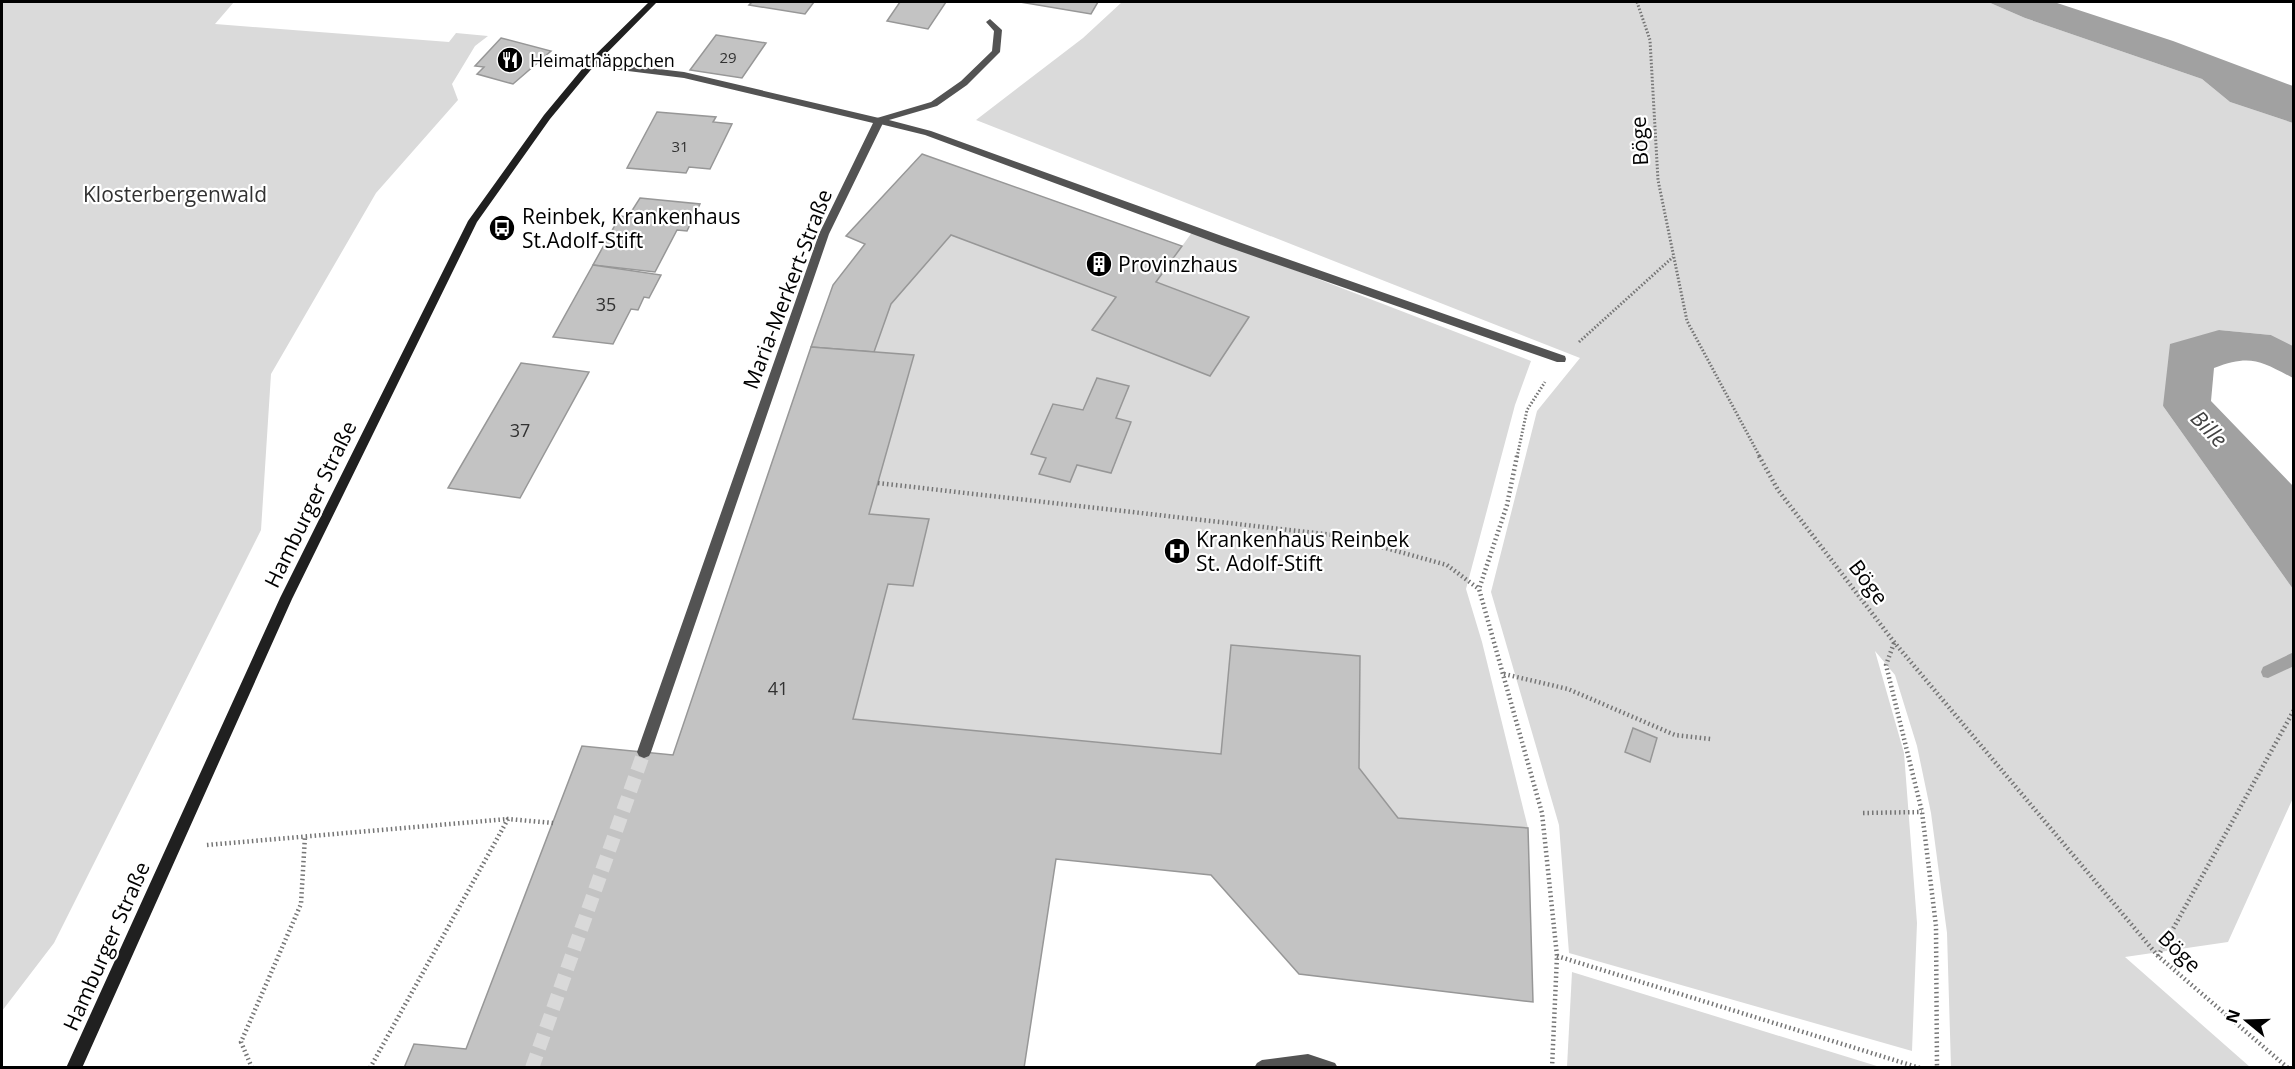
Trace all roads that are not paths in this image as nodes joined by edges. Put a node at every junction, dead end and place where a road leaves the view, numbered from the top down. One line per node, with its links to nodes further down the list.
1 (652, 2): 3 (main road, Hamburger Straße)
2 (990, 22): 4 (street)
3 (591, 64): 4 (street); 7 (main road, Hamburger Straße)
4 (879, 121): 5 (street); 6 (street, Maria-Merkert-Straße)
5 (1561, 359)
6 (644, 752)
7 (74, 1068)
8 (1262, 1068): 9 (street)
9 (1330, 1068)

